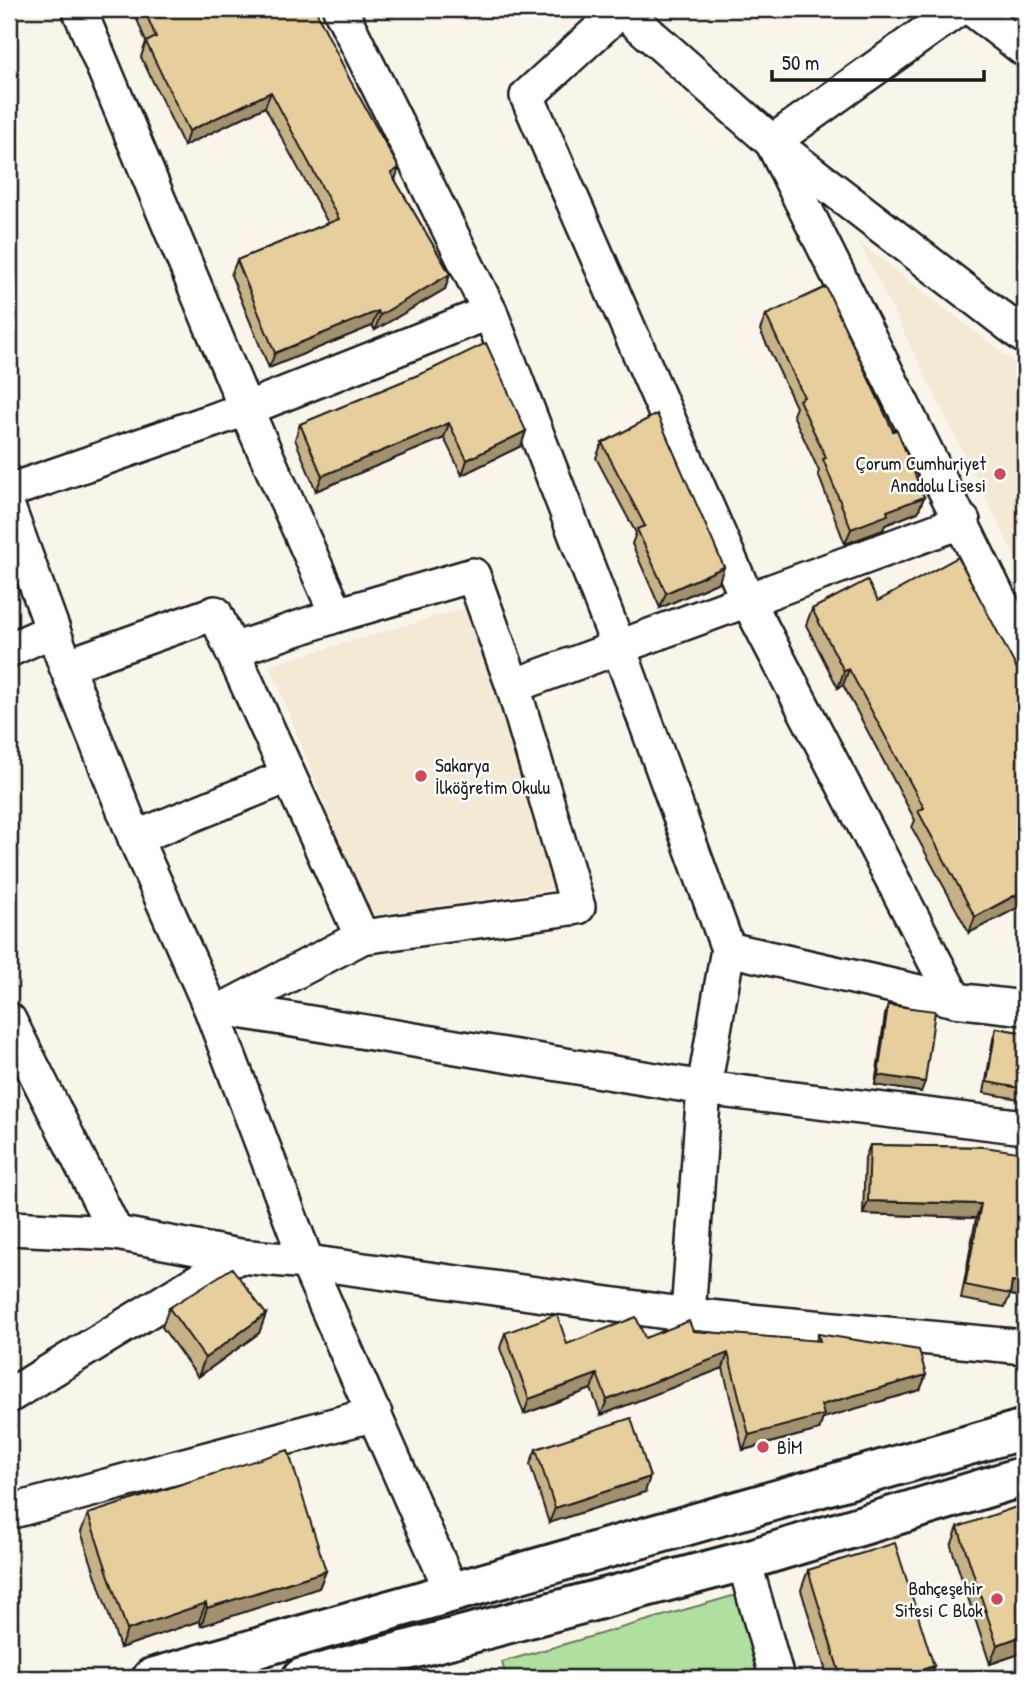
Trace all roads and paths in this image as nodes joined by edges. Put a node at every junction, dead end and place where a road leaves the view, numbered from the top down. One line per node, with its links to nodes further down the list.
1 (79, 9): 10 (street)
2 (340, 9): 8 (street)
3 (621, 9): 7 (street); 14 (street)
4 (958, 9): 7 (street)
5 (972, 9): 6 (street)
6 (1025, 50)
7 (772, 142): 9 (street); 13 (street)
8 (490, 312): 10 (street); 17 (street)
9 (1025, 337)
10 (246, 409): 11 (street); 15 (street)
11 (9, 491)
12 (9, 510): 16 (street)
13 (962, 521): 14 (street); 20 (street)
14 (748, 601): 17 (street); 27 (street)
15 (337, 615): 19 (street); 22 (street)
16 (53, 630): 18 (street); 21 (street)
17 (619, 648): 22 (street); 26 (street)
18 (9, 650)
19 (233, 650): 21 (street); 23 (street)
20 (1025, 651)
21 (66, 666): 24 (street)
22 (513, 686): 25 (street)
23 (288, 776): 24 (street); 25 (street)
24 (135, 838): 29 (street)
25 (362, 937): 29 (street)
26 (728, 949): 27 (street); 31 (street)
27 (955, 1000): 28 (street)
28 (1025, 1008)
29 (218, 1009): 31 (street); 36 (street)
30 (9, 1020): 34 (street)
31 (704, 1088): 32 (street); 37 (street)
32 (1025, 1127)
33 (9, 1227): 34 (street)
34 (116, 1233): 35 (street)
35 (239, 1256): 36 (street); 39 (street)
36 (307, 1262): 37 (street); 40 (street)
37 (688, 1315): 38 (street)
38 (1025, 1347)
39 (9, 1396)
40 (375, 1414): 43 (street); 45 (street)
41 (1025, 1429): 45 (main road)
42 (1025, 1476): 44 (main road)
43 (9, 1512)
44 (744, 1561): 46 (main road); 50 (street)
45 (452, 1592): 47 (main road)
46 (341, 1667): 48 (main road); 49 (street)
47 (152, 1678)
48 (302, 1678)
49 (387, 1678)
50 (778, 1678)

